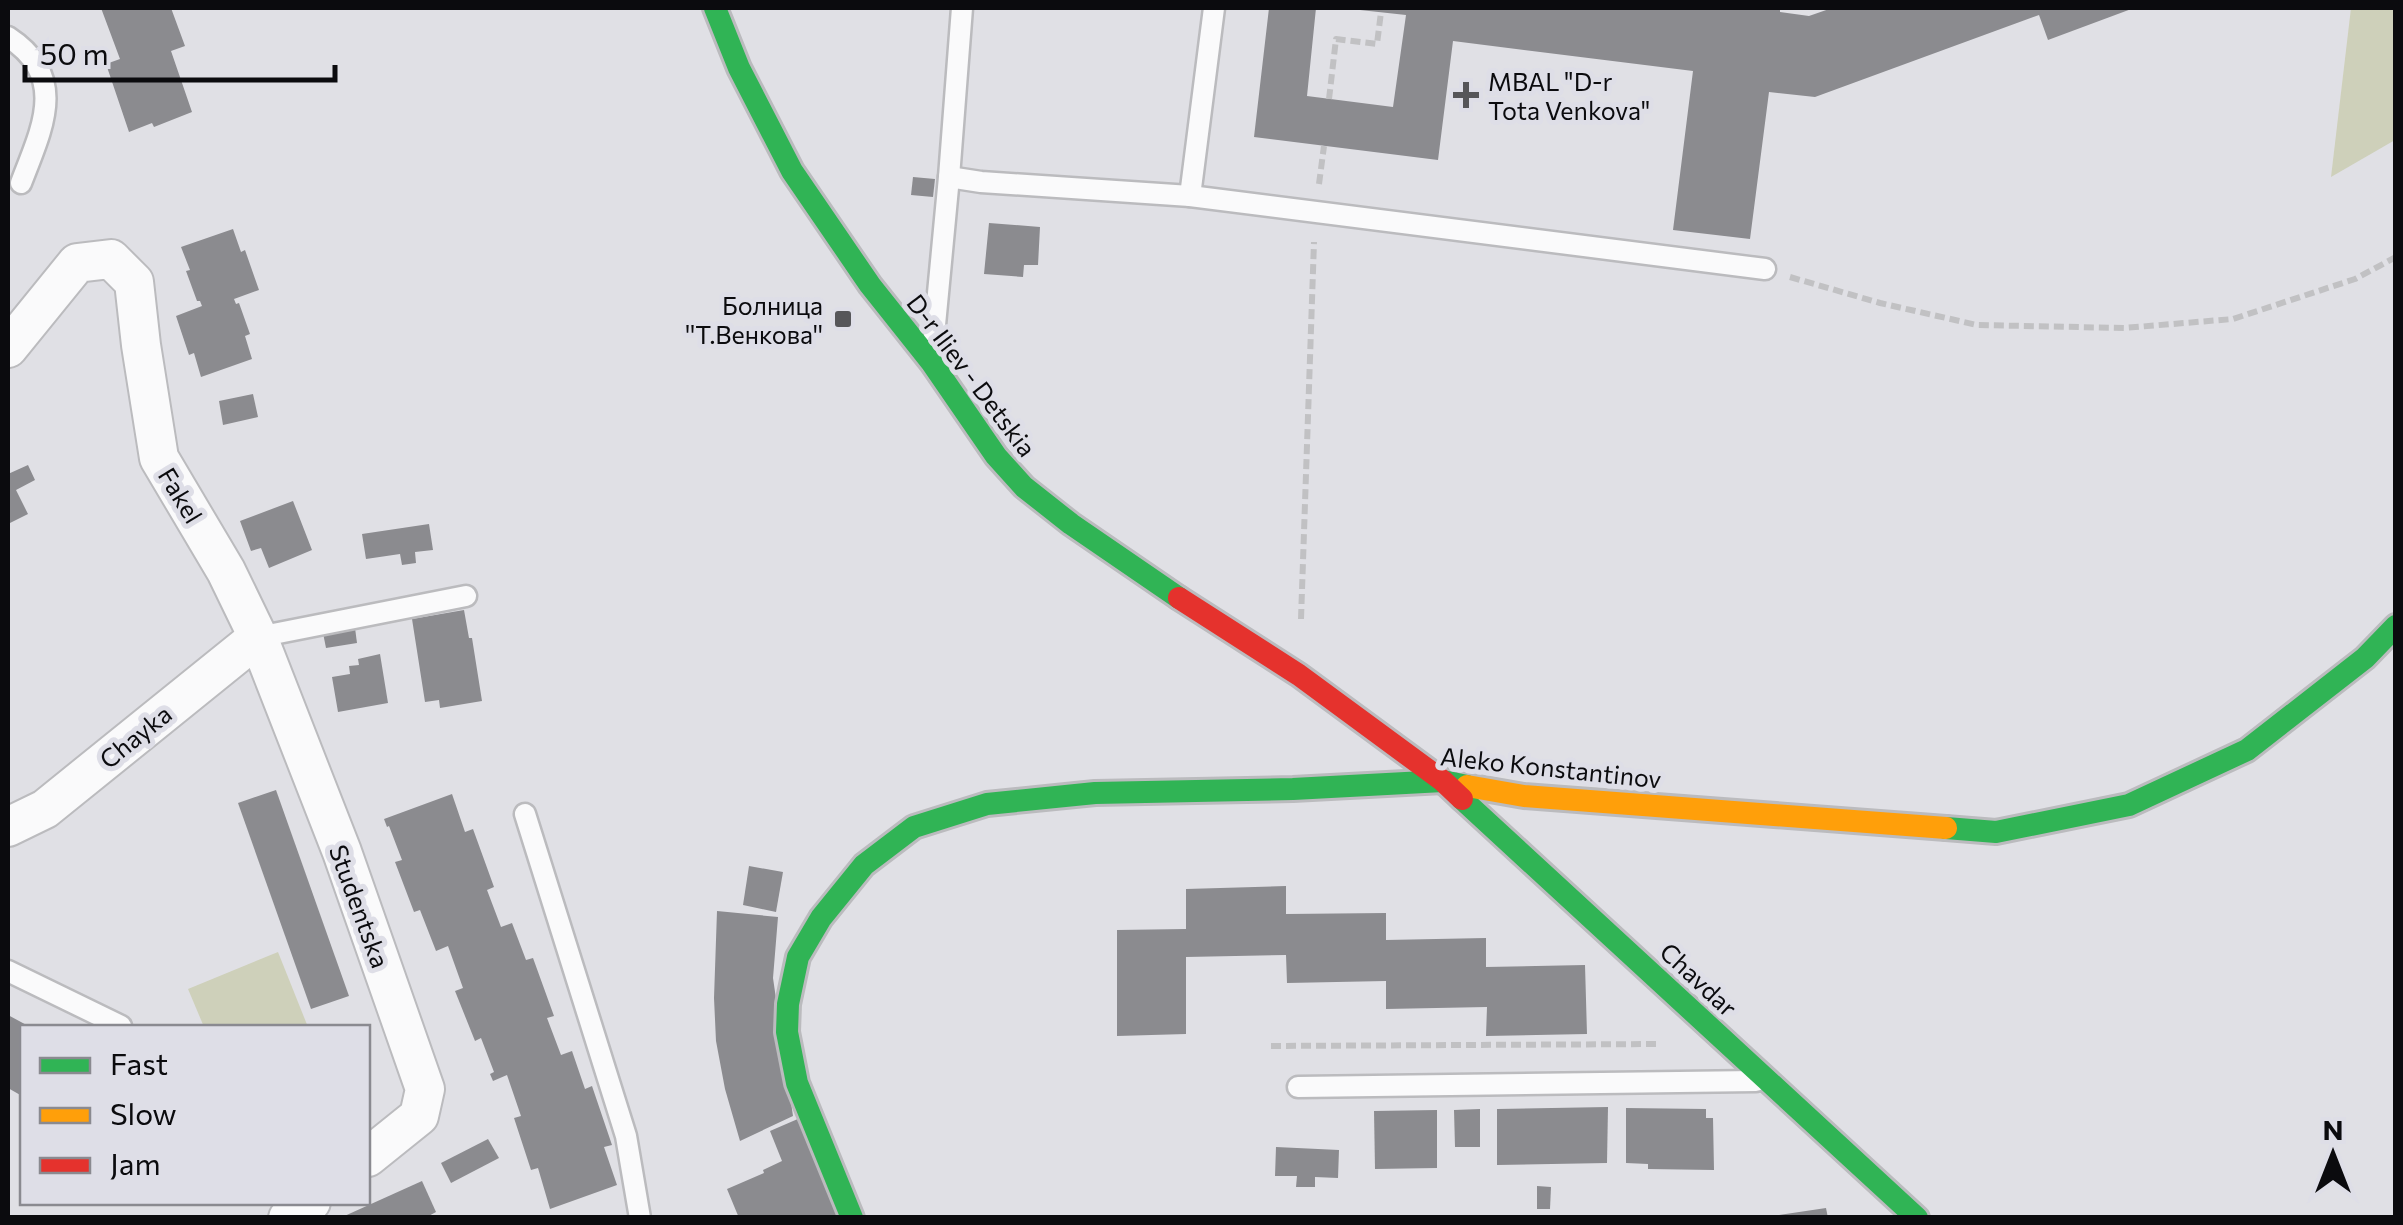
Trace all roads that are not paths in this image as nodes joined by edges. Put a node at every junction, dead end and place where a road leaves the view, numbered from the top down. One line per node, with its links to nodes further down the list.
1 (714, 8): 10 (street, D-r Iliev - Detskia)
2 (962, 8): 5 (lane)
3 (1214, 8): 7 (lane)
4 (8, 37): 6 (lane)
5 (949, 177): 7 (lane); 10 (lane)
6 (21, 183)
7 (1190, 196): 8 (lane)
8 (1765, 269)
9 (8, 348): 13 (street, Fakel)
10 (932, 364): 14 (street, D-r Iliev - Detskia)
11 (466, 596): 13 (lane)
12 (2396, 626): 14 (street, Aleko Konstantinov)
13 (258, 637): 16 (street, Chayka); 21 (street, Studentska)
14 (1443, 781): 19 (street, Chavdar); 23 (street, Aleko Konstantinov)
15 (525, 814): 22 (lane)
16 (8, 827)
17 (8, 971): 18 (lane)
18 (118, 1025)
19 (1769, 1081): 20 (lane); 24 (street, Chavdar)
20 (1298, 1087)
21 (370, 1155)
22 (640, 1218)
23 (852, 1218)
24 (1918, 1218)

